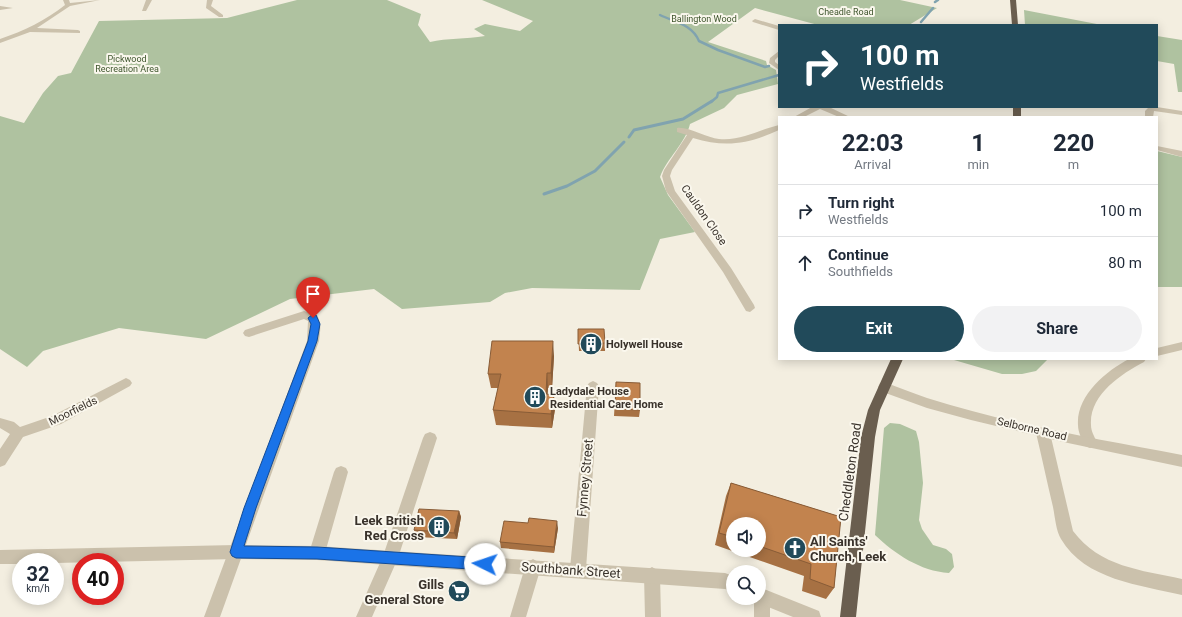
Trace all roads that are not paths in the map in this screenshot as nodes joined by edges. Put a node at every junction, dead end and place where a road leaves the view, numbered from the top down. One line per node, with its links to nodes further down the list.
1 (97, 0): 5 (street)
2 (149, 0): 6 (street)
3 (210, 0): 9 (street)
4 (1014, 0): 11 (highway)
5 (67, 2): 13 (street)
6 (154, 6)
7 (0, 8): 8 (street)
8 (10, 8)
9 (204, 16)
10 (752, 20): 12 (street)
11 (1015, 24)
12 (778, 28)
13 (30, 30): 14 (street); 15 (street)
14 (77, 30)
15 (0, 41)
16 (778, 54): 17 (street)
17 (778, 67)
18 (816, 108): 22 (street)
19 (824, 108): 23 (street)
20 (1151, 108): 21 (street)
21 (1182, 113)
22 (800, 116)
23 (844, 116)
24 (778, 126): 26 (street)
25 (680, 130): 26 (street)
26 (691, 135): 29 (street, Cauldon Close)
27 (1158, 148): 28 (street)
28 (1182, 154)
29 (750, 308)
30 (249, 333): 46 (street)
31 (1182, 346): 32 (street)
32 (1158, 352)
33 (897, 360): 37 (highway, Cheddleton Road)
34 (1138, 360): 42 (street)
35 (126, 383): 39 (street, Moorfields)
36 (593, 386): 51 (street, Fynney Street)
37 (884, 386): 40 (street, Selborne Road); 63 (highway, Cheddleton Road)
38 (0, 423): 39 (street)
39 (18, 433): 44 (street)
40 (1043, 433): 42 (street, Selborne Road); 54 (street)
41 (430, 438): 49 (street)
42 (1090, 442): 43 (street, Selborne Road)
43 (1182, 461)
44 (0, 462)
45 (341, 472): 47 (street)
46 (236, 552): 47 (street, Southbank Street); 48 (street, Southbank Street); 57 (street)
47 (317, 553): 49 (street, Southbank Street)
48 (0, 557)
49 (390, 558): 50 (street, Southbank Street); 58 (street)
50 (533, 567): 51 (street, Southbank Street); 59 (street)
51 (578, 570): 52 (street, Southbank Street)
52 (652, 575): 53 (street, Southbank Street); 60 (street)
53 (726, 581)
54 (1182, 587)
55 (766, 598): 62 (street)
56 (761, 605): 61 (street)
57 (212, 617)
58 (364, 617)
59 (518, 617)
60 (653, 617)
61 (762, 617)
62 (813, 617)
63 (848, 617)

